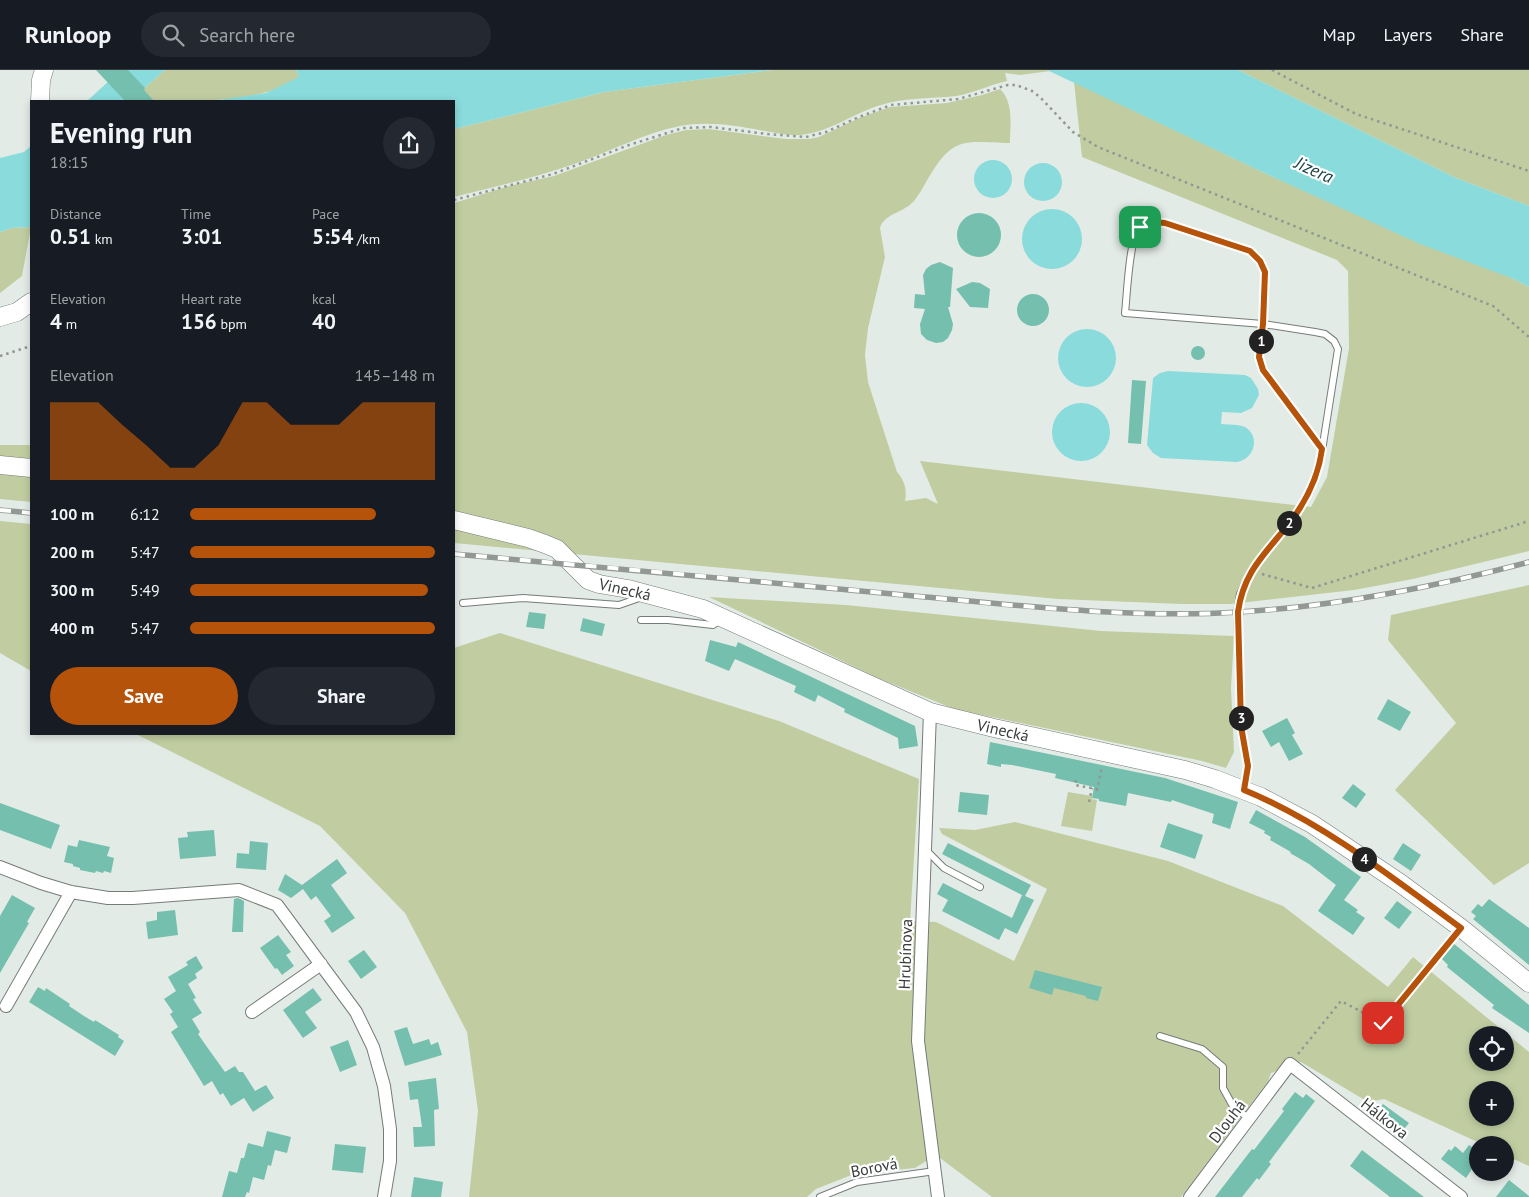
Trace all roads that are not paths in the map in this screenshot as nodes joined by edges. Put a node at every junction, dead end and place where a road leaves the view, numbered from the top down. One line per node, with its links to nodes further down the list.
1 (30, 303): 2 (street)
2 (0, 317)
3 (1263, 324): 3 (lane); 4 (lane); 4 (lane)
4 (1322, 449): 13 (lane)
5 (0, 465): 6 (street)
6 (30, 468)
7 (455, 520): 8 (street, Vinecká)
8 (650, 595): 9 (lane); 10 (street, Vinecká)
9 (463, 603)
10 (725, 618): 11 (lane); 12 (street, Vinecká)
11 (641, 620)
12 (930, 712): 13 (street, Vinecká); 14 (street, Hrubínova)
13 (1244, 790): 19 (street, Vinecká)
14 (925, 849): 16 (lane); 25 (street, Hrubínova)
15 (0, 867): 17 (street)
16 (980, 886)
17 (71, 892): 18 (street); 20 (street)
18 (321, 964): 21 (street); 26 (street)
19 (1529, 983)
20 (6, 1006)
21 (252, 1012)
22 (1160, 1036): 24 (lane)
23 (1290, 1064): 24 (street, Dlouhá); 30 (street, Hálkova)
24 (1250, 1118): 29 (street, Dlouhá)
25 (935, 1171): 27 (lane, Borová); 28 (street, Hrubínova)
26 (384, 1197)
27 (820, 1197)
28 (938, 1197)
29 (1190, 1197)
30 (1461, 1197)

